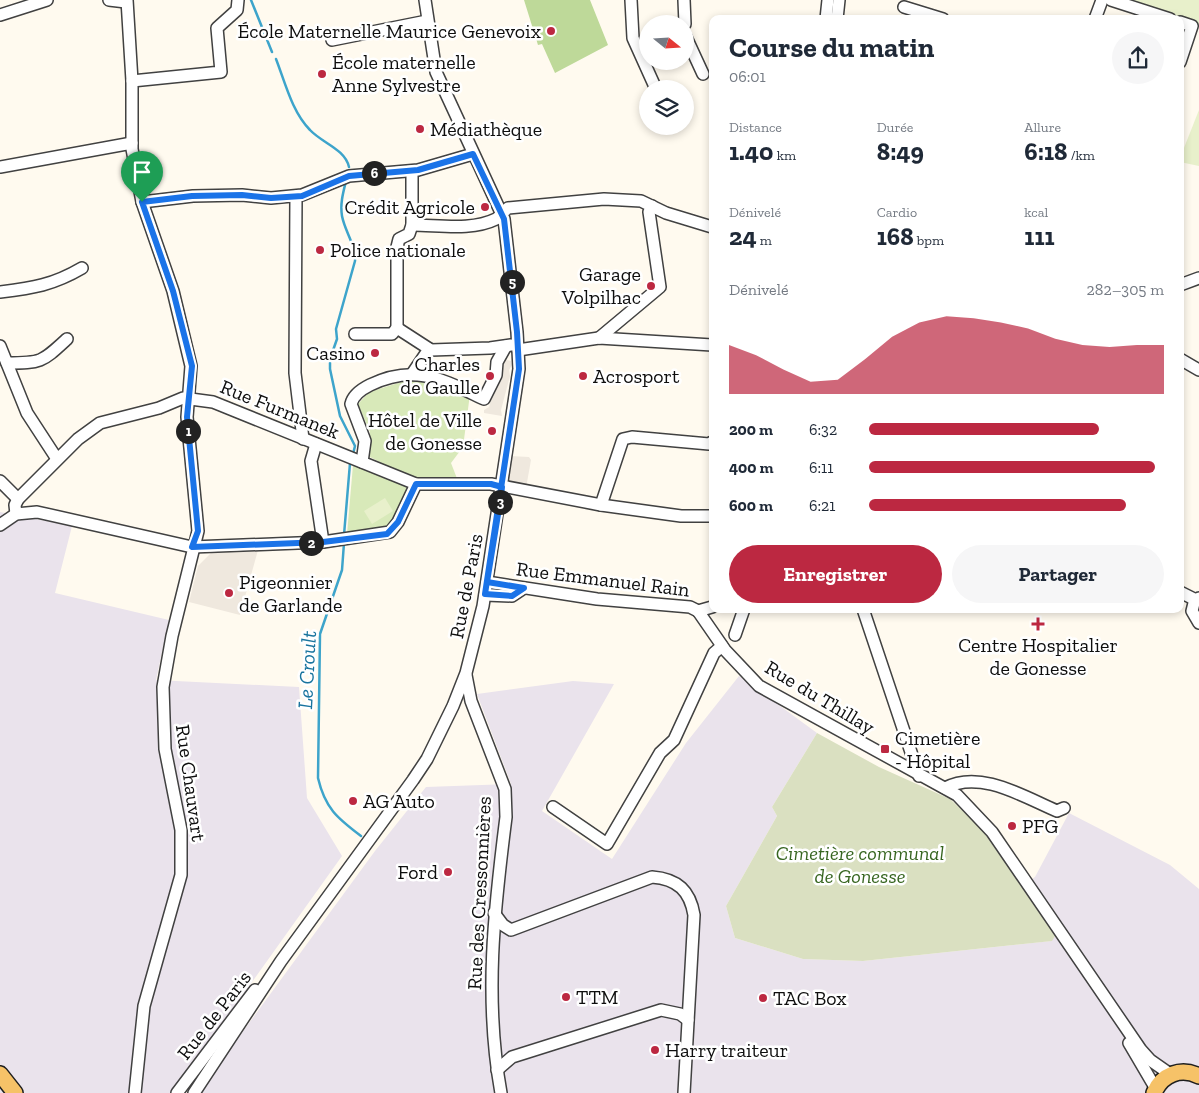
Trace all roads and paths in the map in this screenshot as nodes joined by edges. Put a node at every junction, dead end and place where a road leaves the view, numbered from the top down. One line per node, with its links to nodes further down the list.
1 (47, 0): 13 (street)
2 (109, 0): 11 (street)
3 (238, 0): 27 (street)
4 (425, 0): 20 (street, Rue de Paris)
5 (631, 0): 26 (street)
6 (684, 0): 14 (street)
7 (828, 0): 15 (street)
8 (839, 0): 16 (street)
9 (1102, 0): 18 (street)
10 (1111, 0): 19 (street)
11 (126, 1): 27 (street, Rue Chauvart)
12 (904, 3): 17 (street)
13 (0, 15)
14 (685, 15)
15 (826, 15)
16 (837, 15)
17 (925, 15)
18 (1096, 15)
19 (1158, 15)
20 (427, 21): 22 (street); 29 (street, Rue de Paris)
21 (1184, 23): 23 (street)
22 (332, 40)
23 (1184, 50)
24 (694, 54): 25 (street)
25 (703, 74)
26 (652, 80)
27 (132, 81): 28 (street, Rue Chauvart)
28 (132, 143): 30 (street); 33 (street, Rue Chauvart)
29 (473, 154): 31 (street); 35 (street, Rue de Paris)
30 (0, 167)
31 (412, 171): 32 (street); 36 (street)
32 (296, 196): 33 (street); 55 (street)
33 (142, 202): 54 (street, Rue Chauvart)
34 (652, 206): 35 (street); 37 (street); 44 (street)
35 (501, 213): 36 (street); 49 (street, Rue de Paris)
36 (412, 225): 42 (street)
37 (709, 225)
38 (82, 268): 41 (street)
39 (1199, 278): 40 (street)
40 (1184, 283)
41 (0, 292)
42 (397, 328): 43 (street); 48 (street)
43 (355, 334)
44 (599, 338): 46 (street); 49 (street)
45 (67, 339): 51 (street)
46 (709, 345)
47 (0, 346): 51 (street)
48 (429, 349): 49 (street); 53 (street)
49 (512, 350): 53 (street); 62 (street, Rue de Paris)
50 (1184, 361): 52 (street)
51 (7, 363): 58 (street)
52 (1199, 370)
53 (412, 374): 59 (street)
54 (188, 398): 55 (street, Rue Furmanek); 58 (street); 69 (street, Rue Chauvart)
55 (303, 439): 56 (street, Rue Furmanek)
56 (316, 444): 59 (street, Rue Furmanek); 68 (street)
57 (709, 444): 64 (street)
58 (57, 459): 63 (street)
59 (362, 462): 61 (street, Rue Furmanek)
60 (0, 481): 63 (street)
61 (416, 484): 62 (street, Rue Furmanek); 68 (street)
62 (502, 487): 64 (street, Rue Furmanek); 70 (street, Rue de Paris)
63 (18, 499): 65 (street)
64 (601, 505): 66 (street, Rue Furmanek)
65 (16, 514): 67 (street); 69 (street)
66 (709, 516)
67 (0, 525)
68 (323, 542): 69 (street)
69 (192, 547): 101 (street, Rue Chauvart)
70 (487, 582): 71 (street, Rue Emmanuel Rain); 72 (street, Rue de Paris)
71 (524, 588): 72 (street); 76 (street, Rue Emmanuel Rain)
72 (485, 594): 82 (street, Rue de Paris)
73 (1184, 594): 74 (street)
74 (1198, 599): 79 (street)
75 (709, 607): 76 (street, Rue Emmanuel Rain)
76 (698, 610): 81 (street, Rue du Thillay)
77 (743, 613): 80 (street)
78 (864, 613): 85 (street)
79 (1199, 623)
80 (735, 635)
81 (722, 646): 86 (street, Rue du Thillay); 89 (street)
82 (466, 673): 83 (street, Rue des Cressonnières); 84 (street, Rue de Paris)
83 (471, 701): 84 (street); 91 (street, Rue des Cressonnières)
84 (453, 706): 94 (street, Rue de Paris)
85 (912, 752): 86 (street); 87 (street)
86 (898, 764): 87 (street, Rue du Thillay)
87 (919, 776): 88 (street, Rue du Thillay)
88 (945, 788): 90 (street); 95 (street, Rue du Thillay)
89 (553, 808)
90 (1064, 808)
91 (494, 913): 92 (street); 93 (street, Rue des Cressonnières)
92 (512, 930): 93 (street); 96 (street)
93 (492, 945): 97 (street, Rue des Cressonnières)
94 (281, 961): 106 (street, Rue de Paris); 107 (street, Rue de Paris)
95 (1103, 995): 99 (street); 102 (street)
96 (688, 1020): 97 (street); 109 (street)
97 (496, 1070): 108 (street, Rue des Cressonnières)
98 (0, 1074): 103 (main road)
99 (1170, 1074): 100 (main road); 102 (main road)
100 (1199, 1076)
101 (136, 1081): 104 (street, Rue Chauvart); 105 (street)
102 (1155, 1091)
103 (15, 1093)
104 (135, 1093)
105 (144, 1093)
106 (176, 1093)
107 (194, 1093)
108 (501, 1093)
109 (684, 1093)

